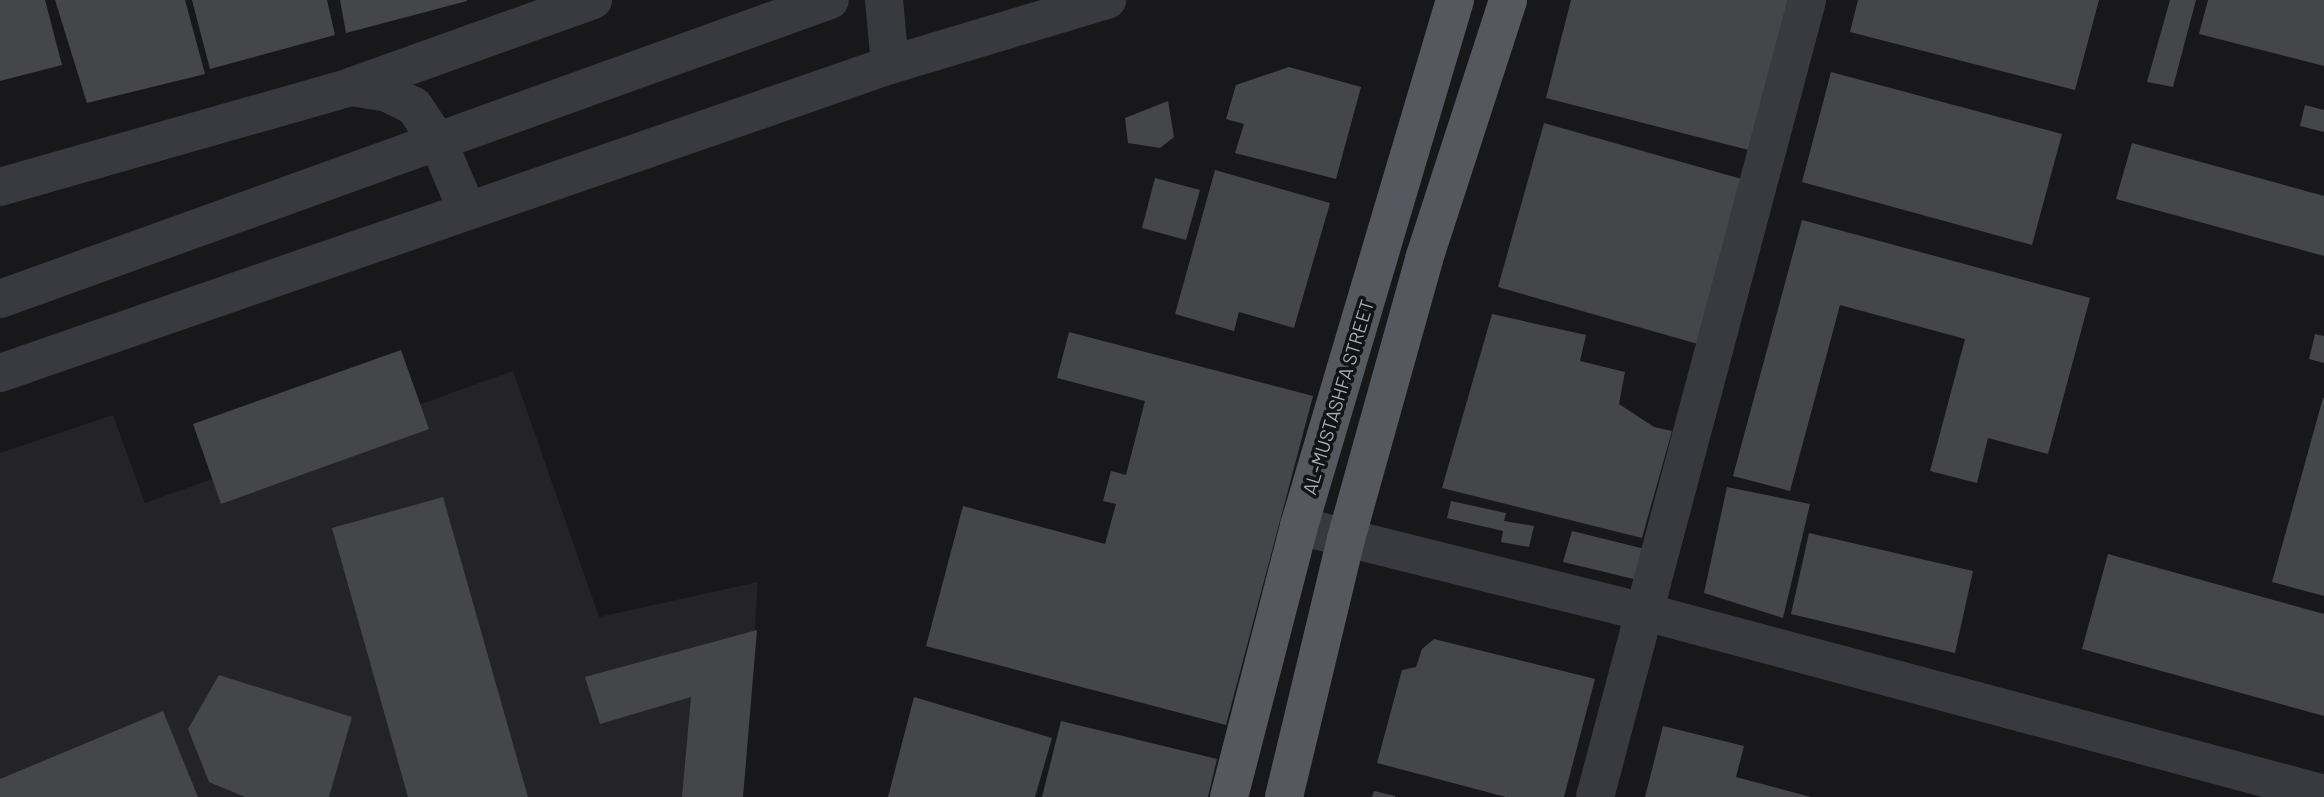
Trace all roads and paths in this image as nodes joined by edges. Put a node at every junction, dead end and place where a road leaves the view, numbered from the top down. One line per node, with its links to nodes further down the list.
1 (593, 0): 9 (street)
2 (830, 0): 10 (street)
3 (884, 0): 8 (street)
4 (1107, 0): 8 (street)
5 (1455, 0): 15 (main road, AL-MUSTASHFA STREET)
6 (1508, 0): 16 (main road)
7 (1807, 0): 17 (street)
8 (890, 65): 12 (street)
9 (351, 87): 10 (street); 11 (street)
10 (438, 142): 12 (street); 13 (street)
11 (0, 187)
12 (467, 210): 14 (street)
13 (0, 299)
14 (0, 373)
15 (1299, 526): 16 (street); 19 (main road, AL-MUSTASHFA STREET)
16 (1346, 539): 17 (street); 20 (main road)
17 (1645, 612): 18 (street); 21 (street)
18 (2324, 794)
19 (1229, 797)
20 (1284, 797)
21 (1595, 797)

